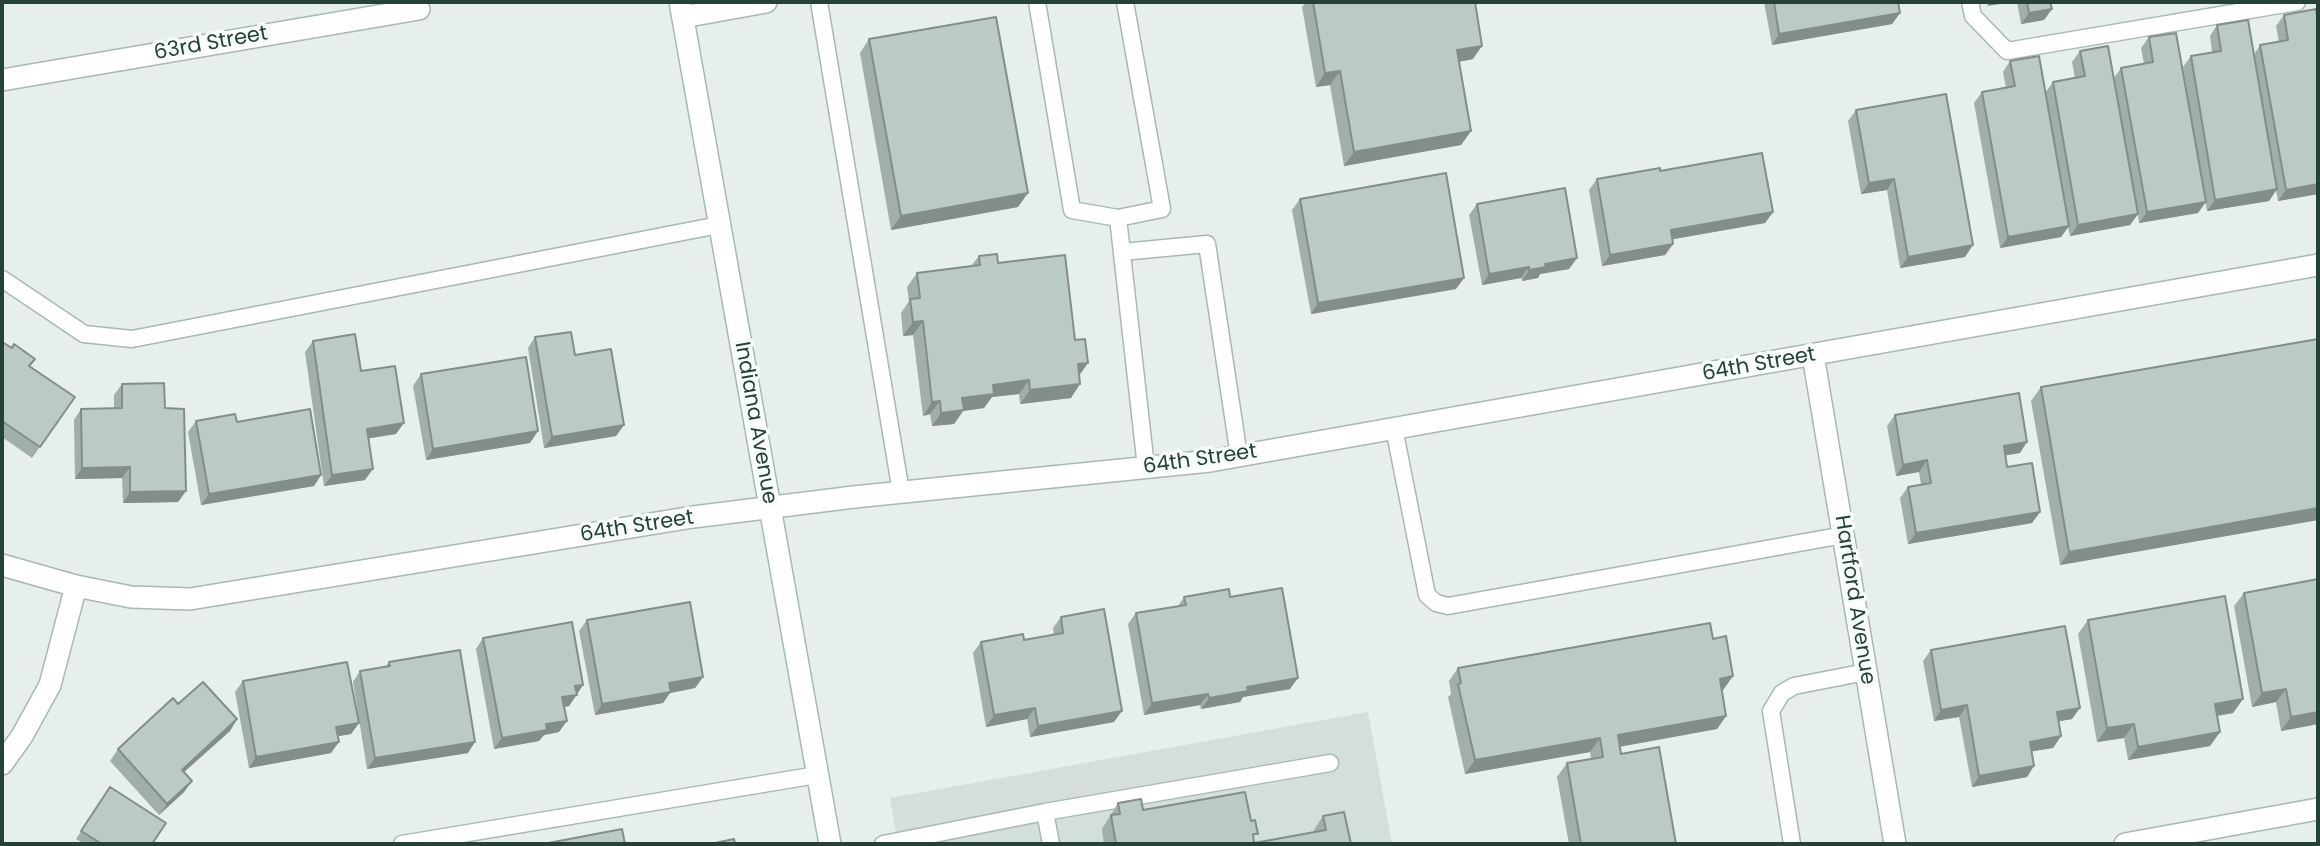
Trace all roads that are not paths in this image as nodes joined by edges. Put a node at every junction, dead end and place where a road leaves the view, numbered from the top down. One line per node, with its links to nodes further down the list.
1 (766, 2): 8 (street)
2 (819, 2): 19 (lane)
3 (1037, 2): 10 (lane)
4 (1125, 2): 10 (lane)
5 (1970, 2): 6 (lane)
6 (2297, 2)
7 (419, 9): 9 (street, 63rd Street)
8 (681, 9): 11 (street, Indiana Avenue)
9 (2, 80)
10 (1118, 218): 12 (lane)
11 (719, 225): 14 (lane); 20 (street, Indiana Avenue)
12 (1122, 252): 17 (lane); 18 (lane)
13 (2318, 265): 15 (street, 64th Street)
14 (2, 279)
15 (1813, 355): 16 (street, 64th Street); 21 (street, Hartford Avenue)
16 (1394, 428): 17 (street, 64th Street); 21 (lane)
17 (1239, 456): 18 (street, 64th Street)
18 (1146, 467): 19 (street, 64th Street)
19 (901, 492): 20 (street, 64th Street)
20 (770, 508): 23 (street, 64th Street); 27 (street, Indiana Avenue)
21 (1844, 535): 24 (street, Hartford Avenue)
22 (2, 565): 23 (street, 64th Street)
23 (76, 586): 26 (street)
24 (1866, 672): 35 (lane); 36 (street, Hartford Avenue)
25 (1330, 763): 29 (lane)
26 (2, 764)
27 (817, 775): 31 (lane); 32 (street, Indiana Avenue)
28 (2318, 809): 37 (street)
29 (1045, 812): 30 (lane); 34 (lane)
30 (960, 836): 33 (lane)
31 (402, 844)
32 (830, 844)
33 (883, 844)
34 (1051, 844)
35 (1792, 844)
36 (1895, 844)
37 (2125, 844)

